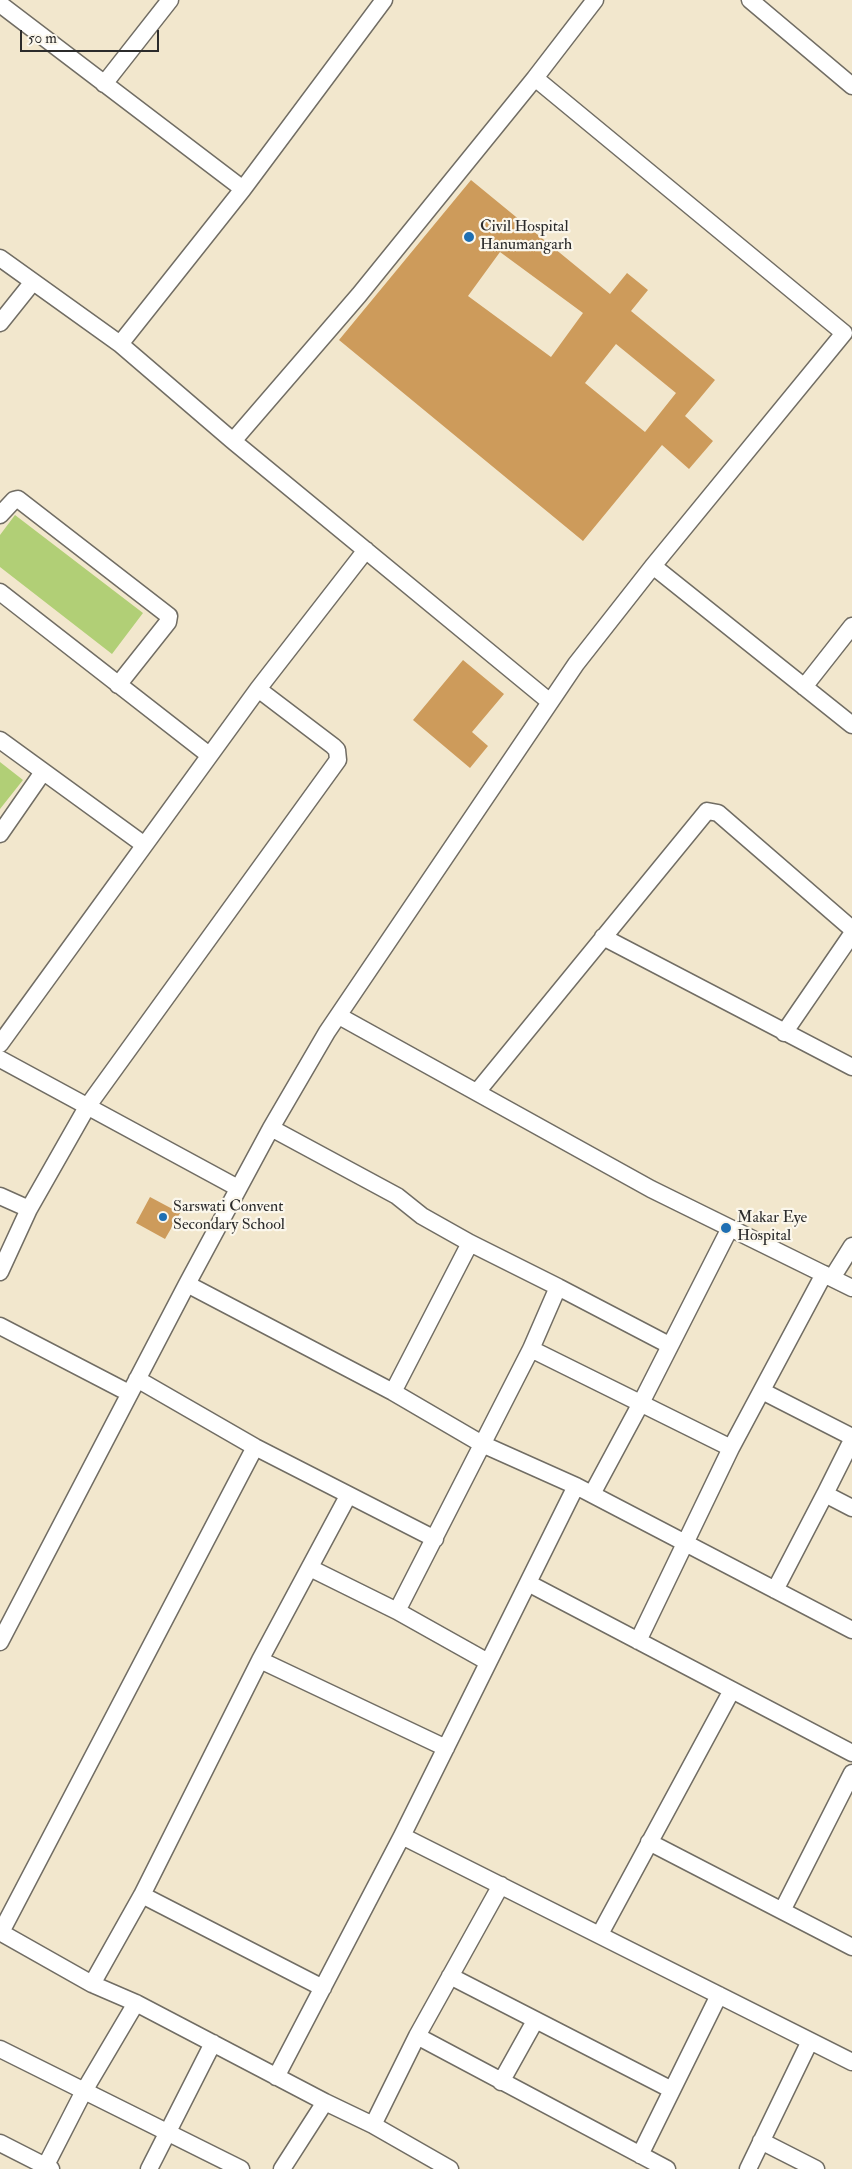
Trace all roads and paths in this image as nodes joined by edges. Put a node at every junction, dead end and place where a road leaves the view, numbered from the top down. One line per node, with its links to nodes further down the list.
1 (170, 0): 7 (street)
2 (384, 0): 9 (street)
3 (595, 0): 6 (street)
4 (750, 0): 8 (street)
5 (0, 4): 7 (street)
6 (535, 78): 13 (street); 15 (street)
7 (104, 84): 9 (street)
8 (852, 86)
9 (243, 189): 14 (street)
10 (0, 258): 11 (street)
11 (32, 283): 12 (street); 14 (street)
12 (0, 323)
13 (849, 332): 18 (street)
14 (120, 344): 15 (street)
15 (233, 441): 17 (street)
16 (0, 515): 21 (street)
17 (366, 550): 23 (street); 24 (street)
18 (652, 566): 22 (street); 24 (street)
19 (0, 592): 21 (street)
20 (852, 626): 22 (street)
21 (118, 684): 27 (street)
22 (804, 687): 25 (street)
23 (258, 688): 27 (street); 40 (street)
24 (550, 702): 34 (street)
25 (852, 724)
26 (0, 740): 28 (street)
27 (209, 755): 30 (street)
28 (43, 772): 29 (street); 30 (street)
29 (0, 834)
30 (143, 844): 36 (street)
31 (852, 929): 33 (street)
32 (852, 934): 35 (street)
33 (603, 937): 35 (street); 39 (street)
34 (339, 1016): 39 (street); 41 (street)
35 (784, 1033): 38 (street)
36 (0, 1044)
37 (0, 1059): 40 (street)
38 (852, 1067)
39 (477, 1092): 45 (street)
40 (87, 1107): 42 (street); 44 (street)
41 (271, 1128): 42 (street); 46 (street)
42 (238, 1188): 50 (street)
43 (0, 1196): 44 (street)
44 (29, 1209): 48 (street)
45 (730, 1228): 49 (street); 54 (street)
46 (470, 1243): 51 (street); 58 (street)
47 (852, 1246): 49 (street)
48 (0, 1272)
49 (828, 1276): 52 (street); 57 (street)
50 (187, 1284): 56 (street); 58 (street)
51 (558, 1287): 54 (street); 55 (street)
52 (852, 1288)
53 (0, 1326): 56 (street)
54 (670, 1345): 59 (street)
55 (532, 1349): 59 (street); 61 (street)
56 (133, 1386): 62 (street); 77 (street)
57 (762, 1390): 60 (street); 63 (street)
58 (393, 1392): 61 (street)
59 (641, 1403): 63 (street); 65 (street)
60 (852, 1438): 66 (street)
61 (482, 1444): 64 (street); 69 (street)
62 (255, 1447): 67 (street); 89 (street)
63 (731, 1448): 70 (street)
64 (576, 1486): 65 (street); 72 (street)
65 (592, 1494): 70 (street)
66 (826, 1494): 68 (street); 73 (street)
67 (348, 1496): 69 (street); 71 (street)
68 (852, 1508)
69 (435, 1539): 74 (street)
70 (686, 1545): 73 (street); 76 (street)
71 (310, 1568): 74 (street); 78 (street)
72 (528, 1583): 76 (street); 79 (street)
73 (775, 1590): 75 (street)
74 (397, 1610): 79 (street)
75 (852, 1630)
76 (638, 1640): 80 (street)
77 (0, 1642)
78 (260, 1660): 81 (street); 87 (street)
79 (488, 1662): 81 (street)
80 (732, 1690): 82 (street); 85 (street)
81 (446, 1748): 84 (street)
82 (852, 1753)
83 (852, 1774): 88 (street)
84 (402, 1836): 86 (street); 94 (street)
85 (649, 1842): 88 (street); 90 (street)
86 (500, 1885): 90 (street); 92 (street)
87 (142, 1894): 93 (street); 94 (street)
88 (783, 1909): 91 (street)
89 (0, 1932): 93 (street)
90 (600, 1934): 95 (street)
91 (852, 1947)
92 (450, 1976): 97 (street); 98 (street)
93 (92, 1984): 96 (street)
94 (322, 1988): 103 (street)
95 (719, 1995): 99 (street); 105 (street)
96 (136, 2003): 100 (street); 106 (street)
97 (535, 2021): 104 (street); 105 (street)
98 (418, 2036): 104 (street); 108 (street)
99 (810, 2041): 102 (street); 110 (street)
100 (213, 2043): 103 (street); 109 (street)
101 (0, 2049): 106 (street)
102 (852, 2062)
103 (276, 2076): 107 (street)
104 (501, 2082): 112 (street)
105 (672, 2090): 112 (street)
106 (84, 2091): 109 (street); 113 (street)
107 (325, 2102): 108 (street); 116 (street)
108 (373, 2125): 117 (street)
109 (168, 2132): 114 (street); 115 (street)
110 (762, 2141): 119 (street); 120 (street)
111 (0, 2143): 113 (street)
112 (640, 2155): 118 (street)
113 (47, 2168)
114 (148, 2169)
115 (240, 2169)
116 (282, 2169)
117 (450, 2169)
118 (667, 2169)
119 (748, 2169)
120 (816, 2169)

